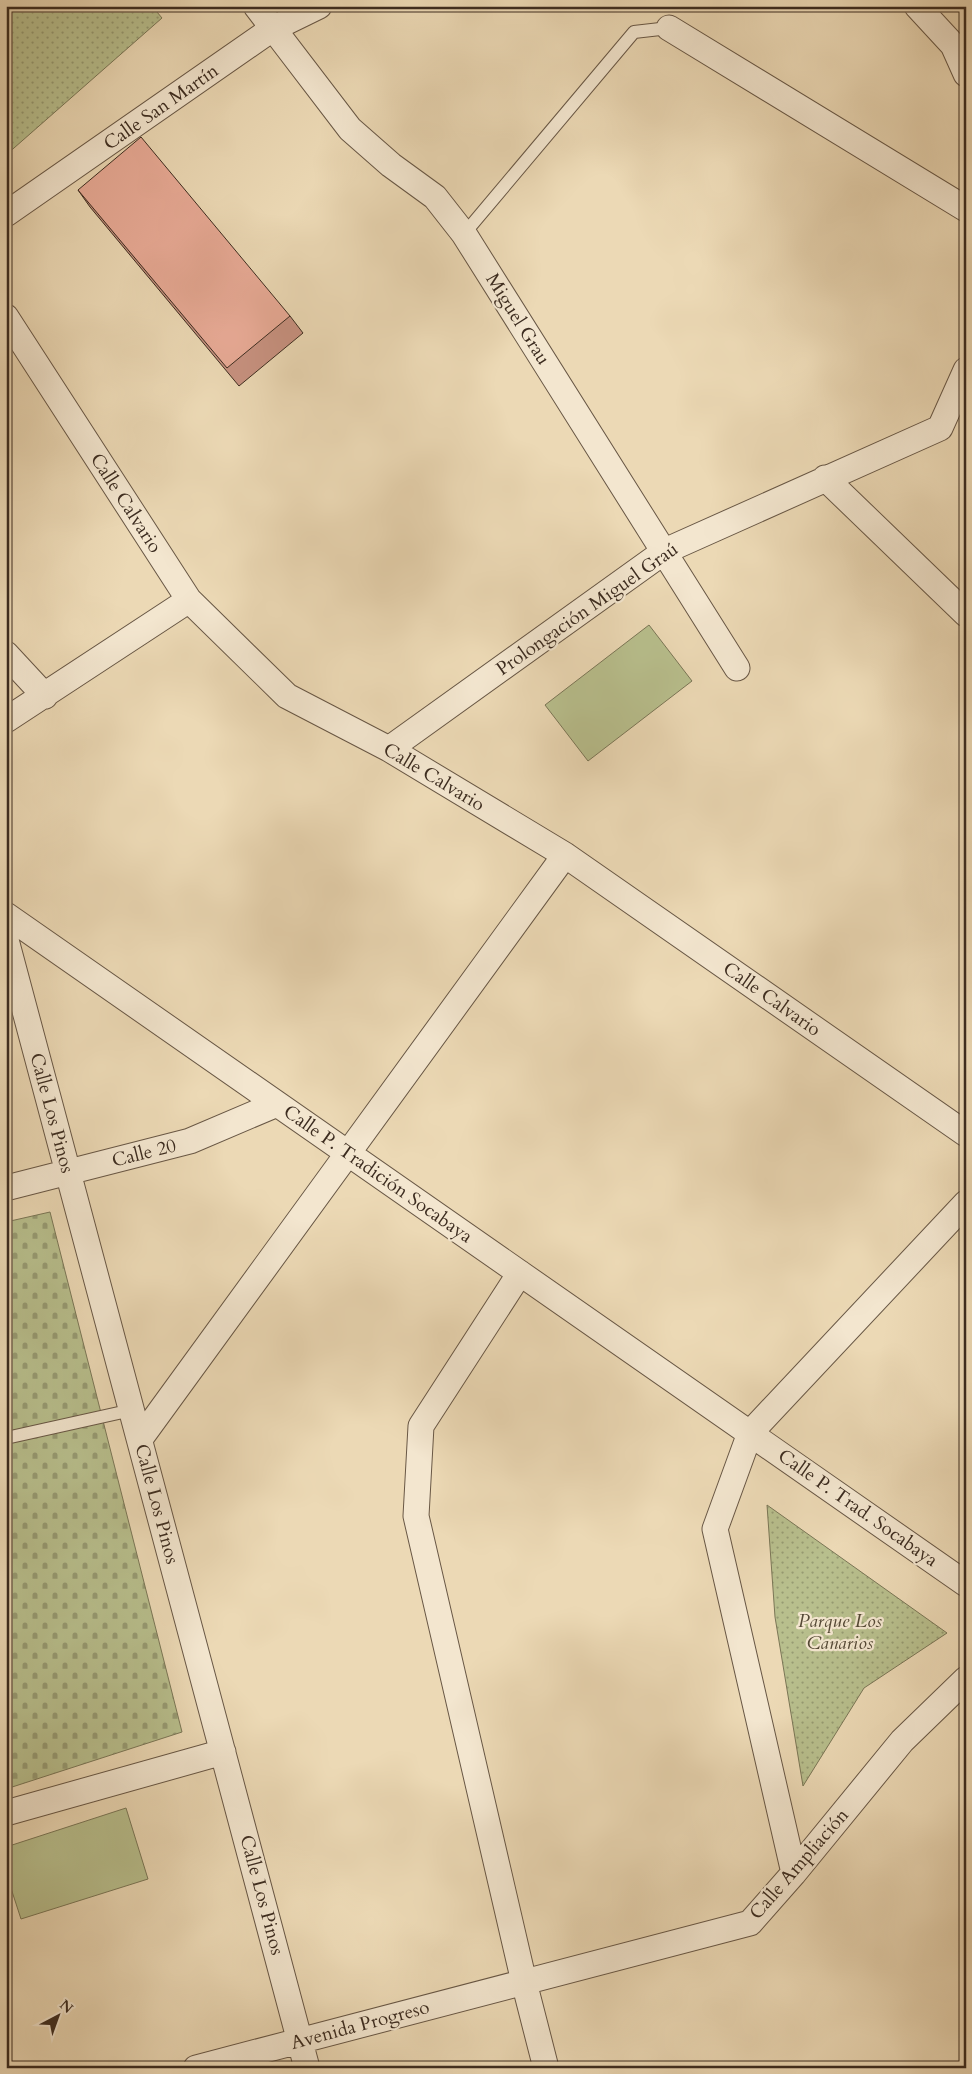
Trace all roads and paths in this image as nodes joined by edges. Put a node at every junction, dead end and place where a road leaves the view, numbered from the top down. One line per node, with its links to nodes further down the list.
1 (256, 6): 5 (street, Miguel Grau)
2 (318, 6): 5 (street, Calle San Martín)
3 (917, 6): 6 (street)
4 (669, 28): 7 (street); 9 (lane)
5 (272, 29): 8 (street, Calle San Martín); 9 (street, Miguel Grau)
6 (966, 74)
7 (966, 209)
8 (6, 214)
9 (464, 234): 13 (street, Miguel Grau)
10 (6, 317): 14 (street, Calle Calvario)
11 (966, 370): 12 (street, Prolongación Miguel Graú)
12 (826, 478): 13 (street, Prolongación Miguel Graú); 15 (street)
13 (664, 551): 17 (street, Miguel Grau); 20 (street, Prolongación Miguel Graú)
14 (189, 600): 18 (street); 20 (street, Calle Calvario)
15 (966, 614)
16 (6, 654): 18 (street)
17 (737, 668)
18 (45, 696): 19 (street)
19 (6, 720)
20 (389, 749): 21 (street, Calle Calvario)
21 (565, 855): 25 (street, Calle Calvario); 26 (street)
22 (6, 915): 24 (street, Calle P. Tradición Socabaya)
23 (6, 940): 27 (street, Calle Los Pinos)
24 (277, 1104): 26 (street, Calle P. Tradición Socabaya); 27 (street, Calle 20)
25 (966, 1134)
26 (348, 1153): 30 (street, Calle P. Tradición Socabaya); 34 (street)
27 (68, 1172): 28 (street, Calle 20); 31 (street, Calle Los Pinos)
28 (6, 1188)
29 (966, 1203): 32 (street)
30 (520, 1273): 32 (street, Calle P. Tradición Socabaya); 40 (street)
31 (132, 1410): 33 (lane); 34 (street, Calle Los Pinos)
32 (750, 1433): 35 (street, Calle P. Trad. Socabaya); 39 (street)
33 (6, 1438)
34 (140, 1439): 37 (street, Calle Los Pinos)
35 (966, 1584)
36 (966, 1679): 39 (street, Calle Ampliación)
37 (224, 1752): 38 (street); 41 (street, Calle Los Pinos)
38 (6, 1812)
39 (794, 1873): 40 (street, Calle Ampliación)
40 (524, 1982): 41 (street, Avenida Progreso); 44 (street)
41 (301, 2040): 42 (street, Avenida Progreso); 43 (street, Calle Los Pinos)
42 (196, 2068)
43 (307, 2068)
44 (546, 2068)

